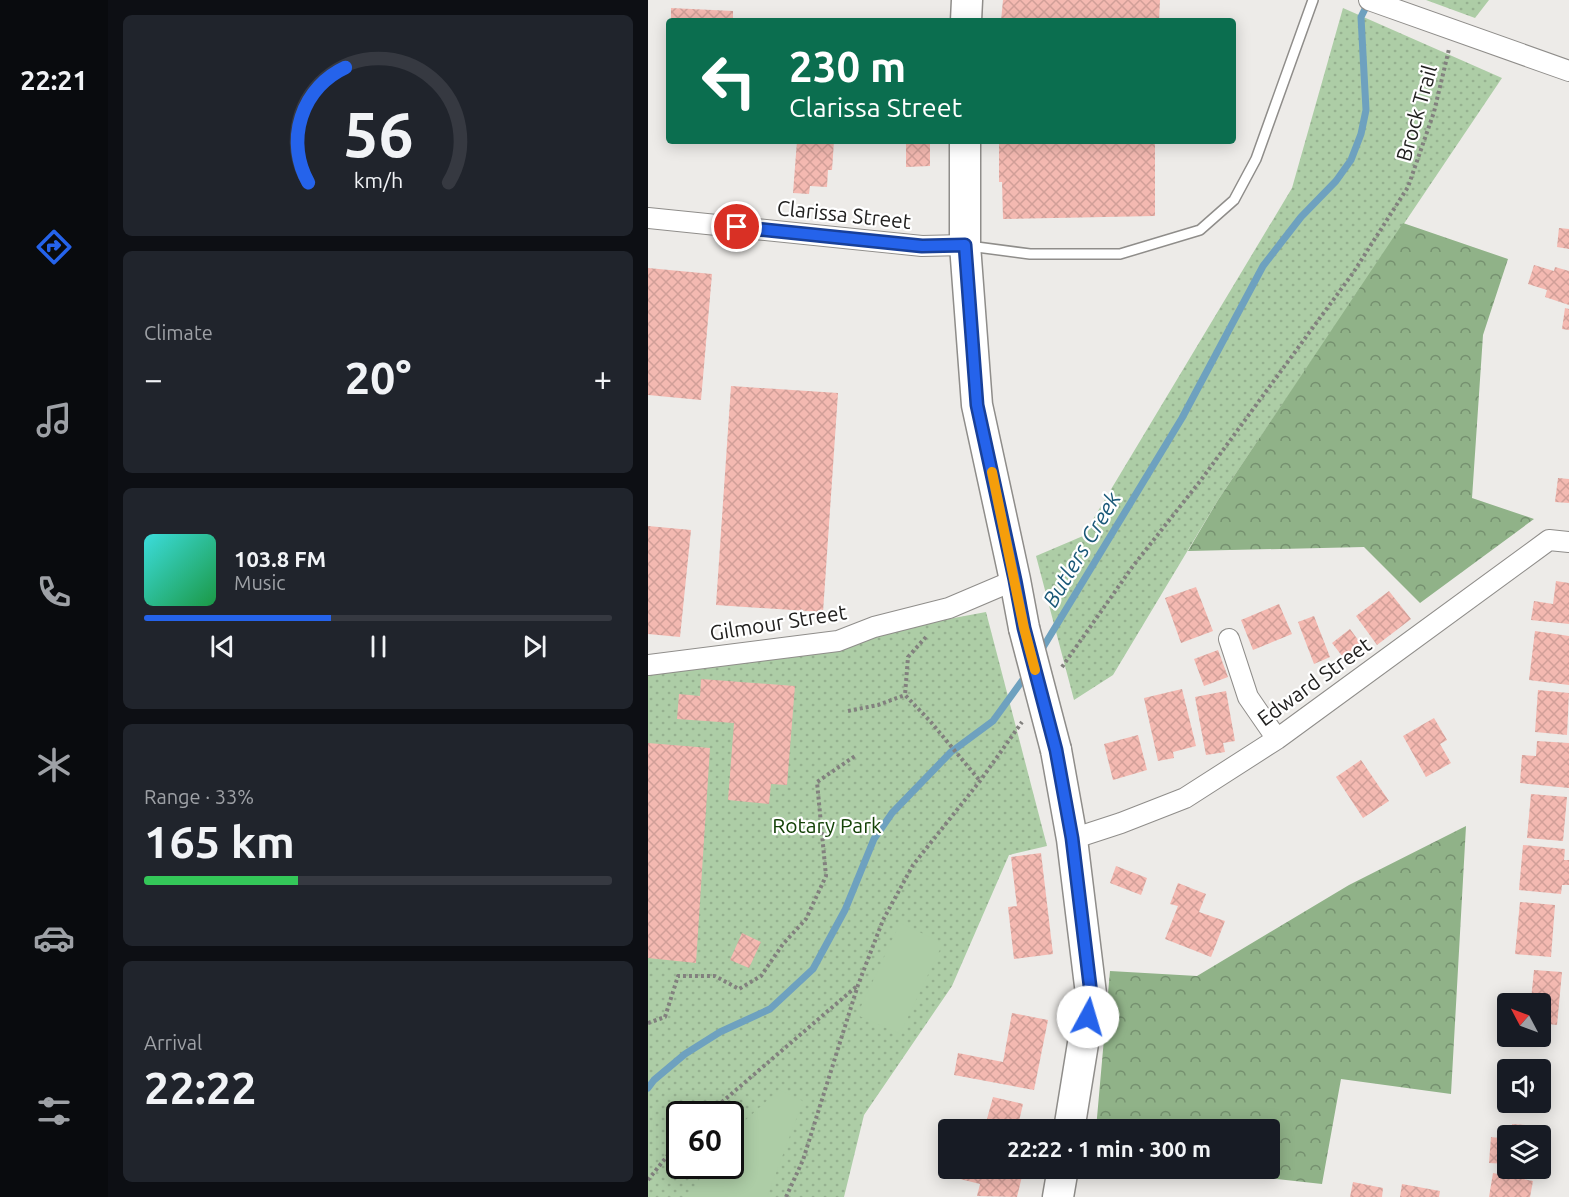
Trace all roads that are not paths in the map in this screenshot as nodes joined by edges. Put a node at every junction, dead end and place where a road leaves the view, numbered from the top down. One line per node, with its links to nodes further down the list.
1 (967, 0): 4 (main road)
2 (1314, 0): 8 (lane)
3 (1378, 3): 5 (street)
4 (966, 18)
5 (1569, 71)
6 (966, 144): 8 (main road)
7 (648, 218): 8 (street, Clarissa Street)
8 (965, 245): 10 (main road)
9 (1569, 542): 13 (street, Edward Street)
10 (1015, 580): 12 (street, Gilmour Street); 14 (main road, bridge)
11 (1229, 639): 13 (street)
12 (648, 665)
13 (1276, 739): 14 (street, Edward Street)
14 (1072, 838): 15 (main road)
15 (1071, 1119)
16 (1061, 1179): 17 (main road)
17 (1058, 1197)

